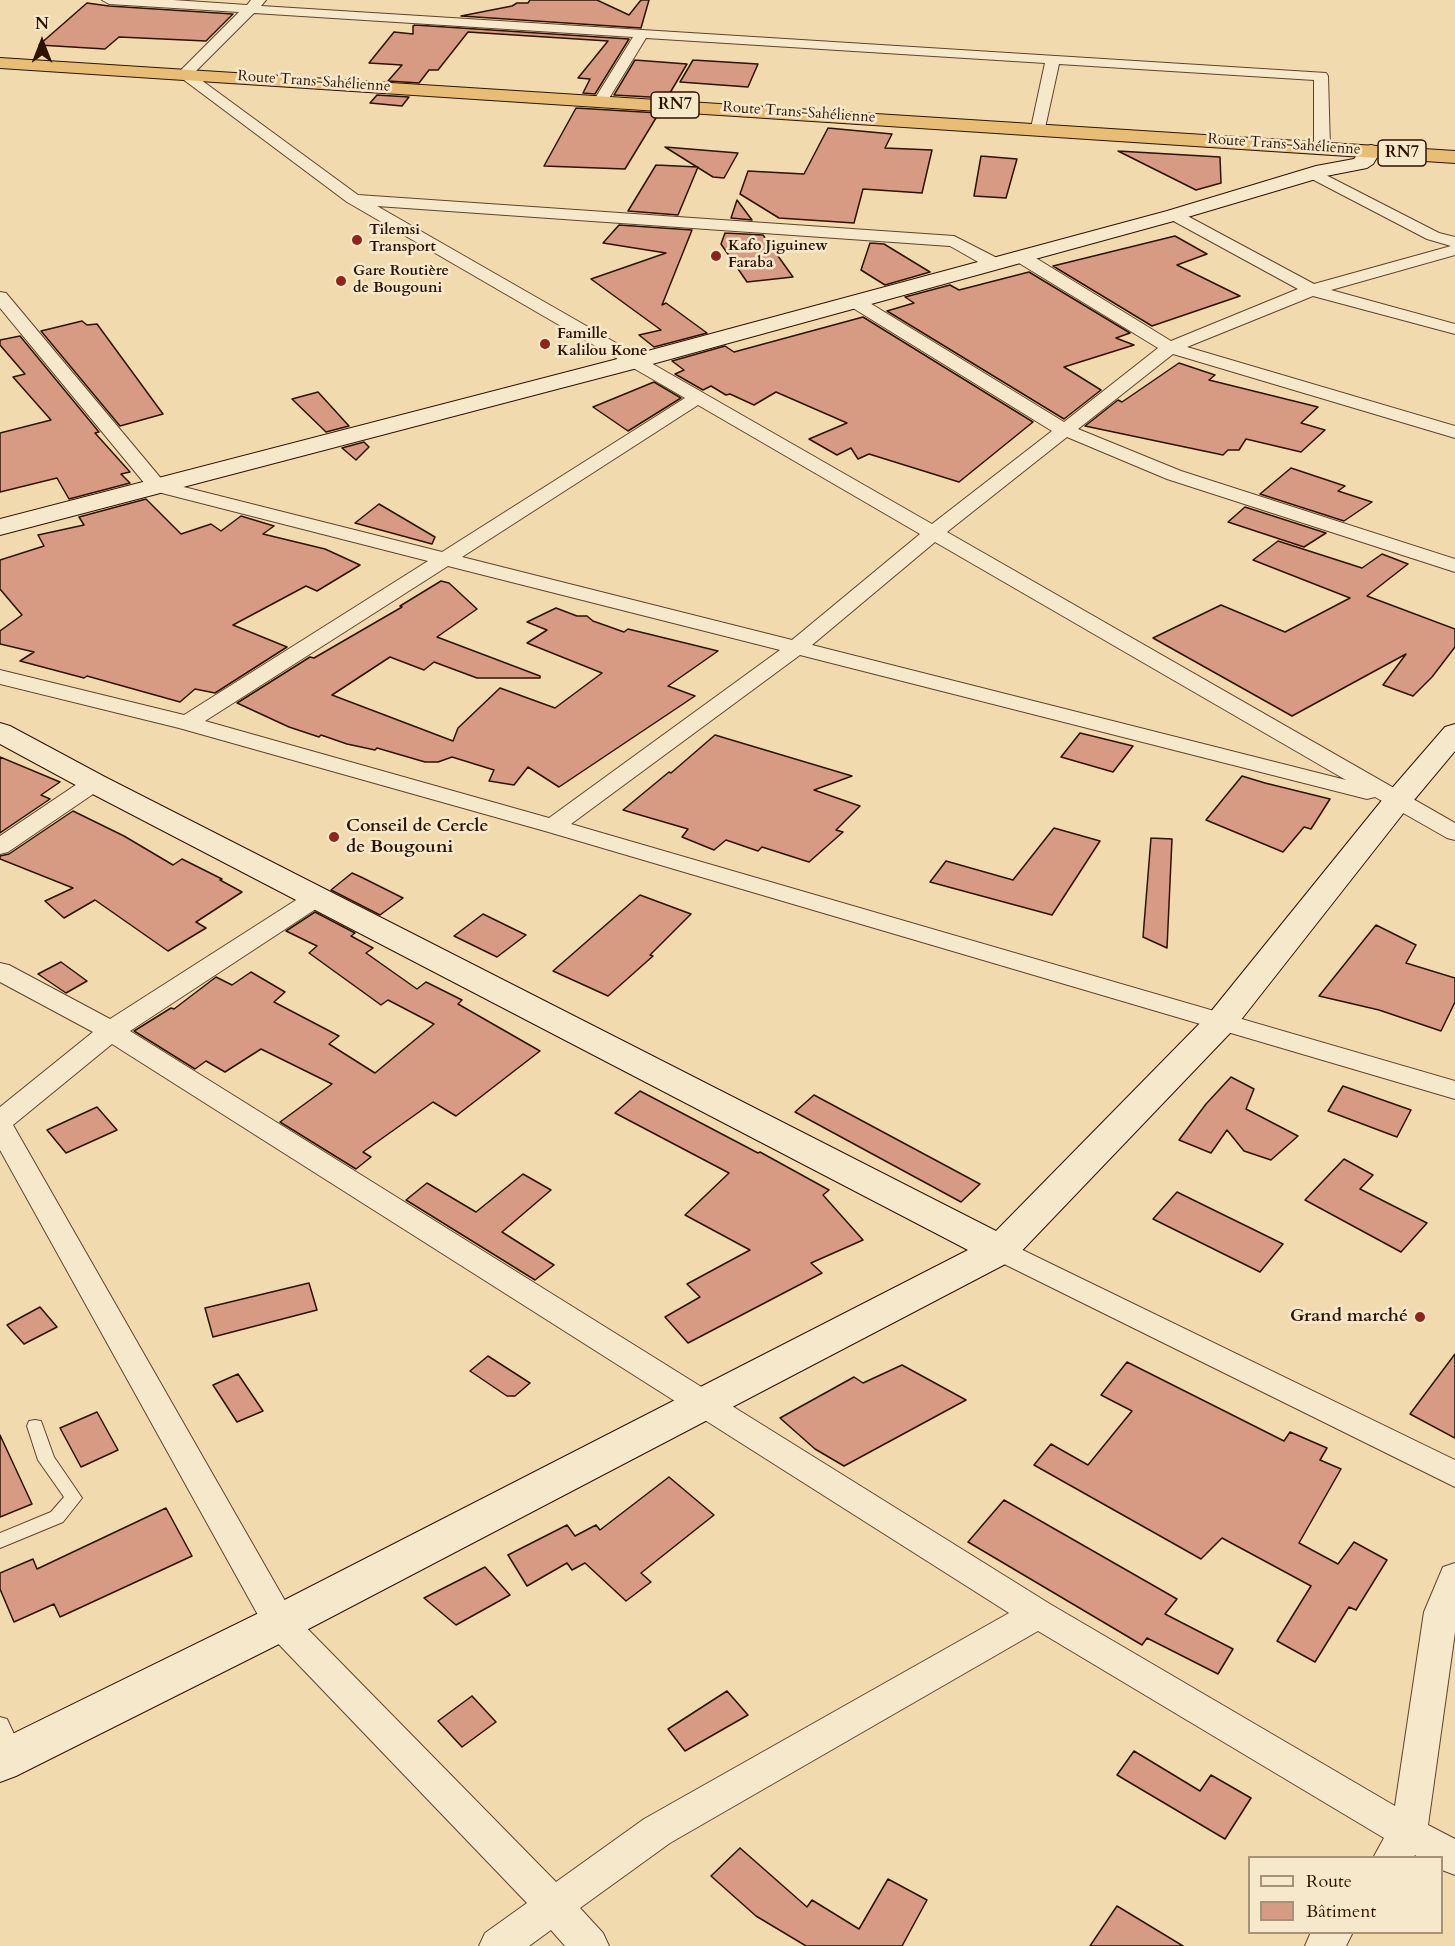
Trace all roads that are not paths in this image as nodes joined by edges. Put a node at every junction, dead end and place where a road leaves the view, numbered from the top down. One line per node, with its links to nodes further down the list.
1 (109, 0): 2 (street)
2 (254, 5): 3 (street); 6 (street)
3 (642, 33): 4 (street); 7 (street)
4 (1053, 59): 8 (street); 12 (street)
5 (0, 63): 6 (highway, Route Trans-Sahélienne / RN7)
6 (185, 74): 7 (highway, Route Trans-Sahélienne / RN7); 13 (street)
7 (602, 100): 8 (highway, Route Trans-Sahélienne / RN7)
8 (1038, 128): 12 (highway, Route Trans-Sahélienne / RN7)
9 (1371, 152): 10 (highway, Route Trans-Sahélienne / RN7); 11 (street)
10 (1451, 156): 11 (highway)
11 (1350, 158): 12 (street)
12 (1321, 165): 14 (street); 15 (street)
13 (353, 199): 18 (street); 24 (street)
14 (1174, 215): 17 (street); 19 (street)
15 (1455, 242)
16 (1455, 249): 19 (street)
17 (1020, 256): 18 (street); 23 (street)
18 (993, 264): 21 (street)
19 (1312, 290): 22 (street); 23 (street)
20 (0, 297): 28 (street)
21 (854, 301): 24 (street); 26 (street)
22 (1455, 329)
23 (1170, 348): 26 (street); 27 (street)
24 (637, 361): 25 (street); 28 (street)
25 (699, 397): 30 (street); 31 (street)
26 (1063, 429): 30 (street); 32 (street)
27 (1455, 432)
28 (157, 486): 29 (street); 31 (street)
29 (0, 527)
30 (933, 532): 33 (street); 41 (street)
31 (443, 558): 33 (street); 37 (street)
32 (1455, 566)
33 (795, 649): 41 (street); 42 (street)
34 (0, 677): 36 (street)
35 (0, 683): 36 (street)
36 (32, 687): 37 (street)
37 (187, 723): 42 (street)
38 (0, 732): 40 (street)
39 (1455, 733): 41 (street)
40 (94, 783): 44 (street); 45 (street)
41 (1398, 800): 43 (street); 47 (street)
42 (553, 826): 47 (street)
43 (1455, 833)
44 (0, 847)
45 (316, 898): 48 (street); 51 (street)
46 (0, 971): 48 (street)
47 (1221, 1022): 49 (street); 51 (street)
48 (111, 1031): 50 (street); 52 (street)
49 (1455, 1090)
50 (0, 1123): 58 (street)
51 (1000, 1250): 52 (street); 54 (street)
52 (704, 1404): 57 (street); 58 (street)
53 (35, 1426): 55 (lane)
54 (1455, 1474)
55 (0, 1541)
56 (1455, 1577): 60 (street)
57 (1038, 1614): 60 (street); 62 (street)
58 (280, 1623): 59 (street); 62 (street)
59 (5, 1747)
60 (1400, 1845): 61 (street)
61 (1455, 1858)
62 (554, 1906): 63 (street); 64 (street)
63 (498, 1946)
64 (590, 1946)

